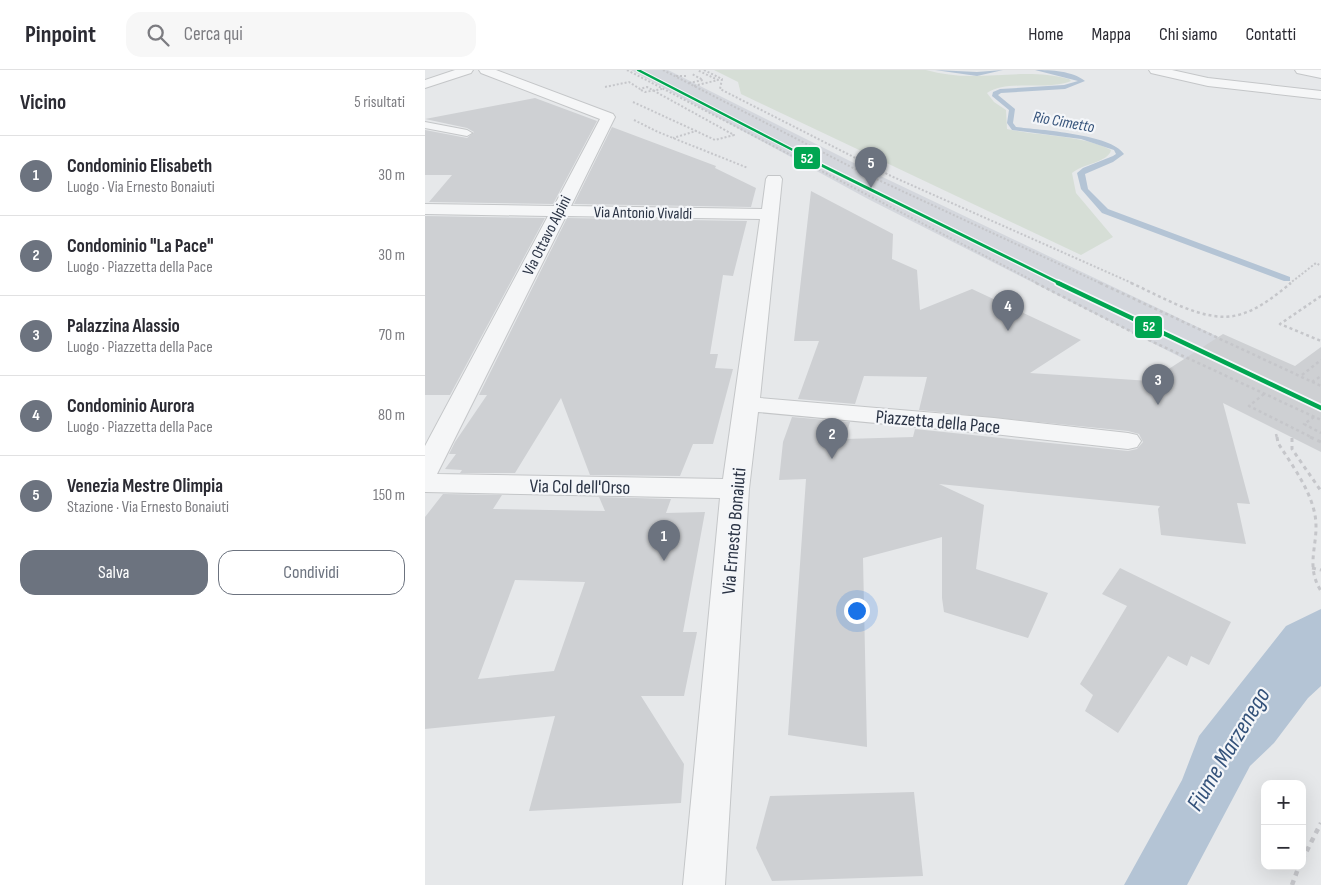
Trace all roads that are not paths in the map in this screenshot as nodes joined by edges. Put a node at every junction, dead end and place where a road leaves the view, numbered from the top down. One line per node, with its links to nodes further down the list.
1 (467, 70): 6 (street)
2 (485, 70): 12 (street, Via Ottavo Alpini)
3 (1155, 70): 7 (street)
4 (1301, 70): 5 (street)
5 (1321, 74)
6 (425, 84)
7 (1321, 95)
8 (425, 125): 9 (lane)
9 (467, 134)
10 (774, 179): 13 (street, Via Ernesto Bonaiuti)
11 (425, 209): 12 (street, Via Antonio Vivaldi)
12 (558, 211): 13 (street, Via Antonio Vivaldi); 16 (street, Via Ottavo Alpini)
13 (770, 214): 14 (street, Via Ernesto Bonaiuti)
14 (747, 404): 15 (street, Piazzetta della Pace); 18 (street, Via Ernesto Bonaiuti)
15 (1127, 441)
16 (425, 472)
17 (425, 484): 18 (street, Via Col dell'Orso)
18 (735, 489): 19 (street, Via Ernesto Bonaiuti)
19 (704, 885)

